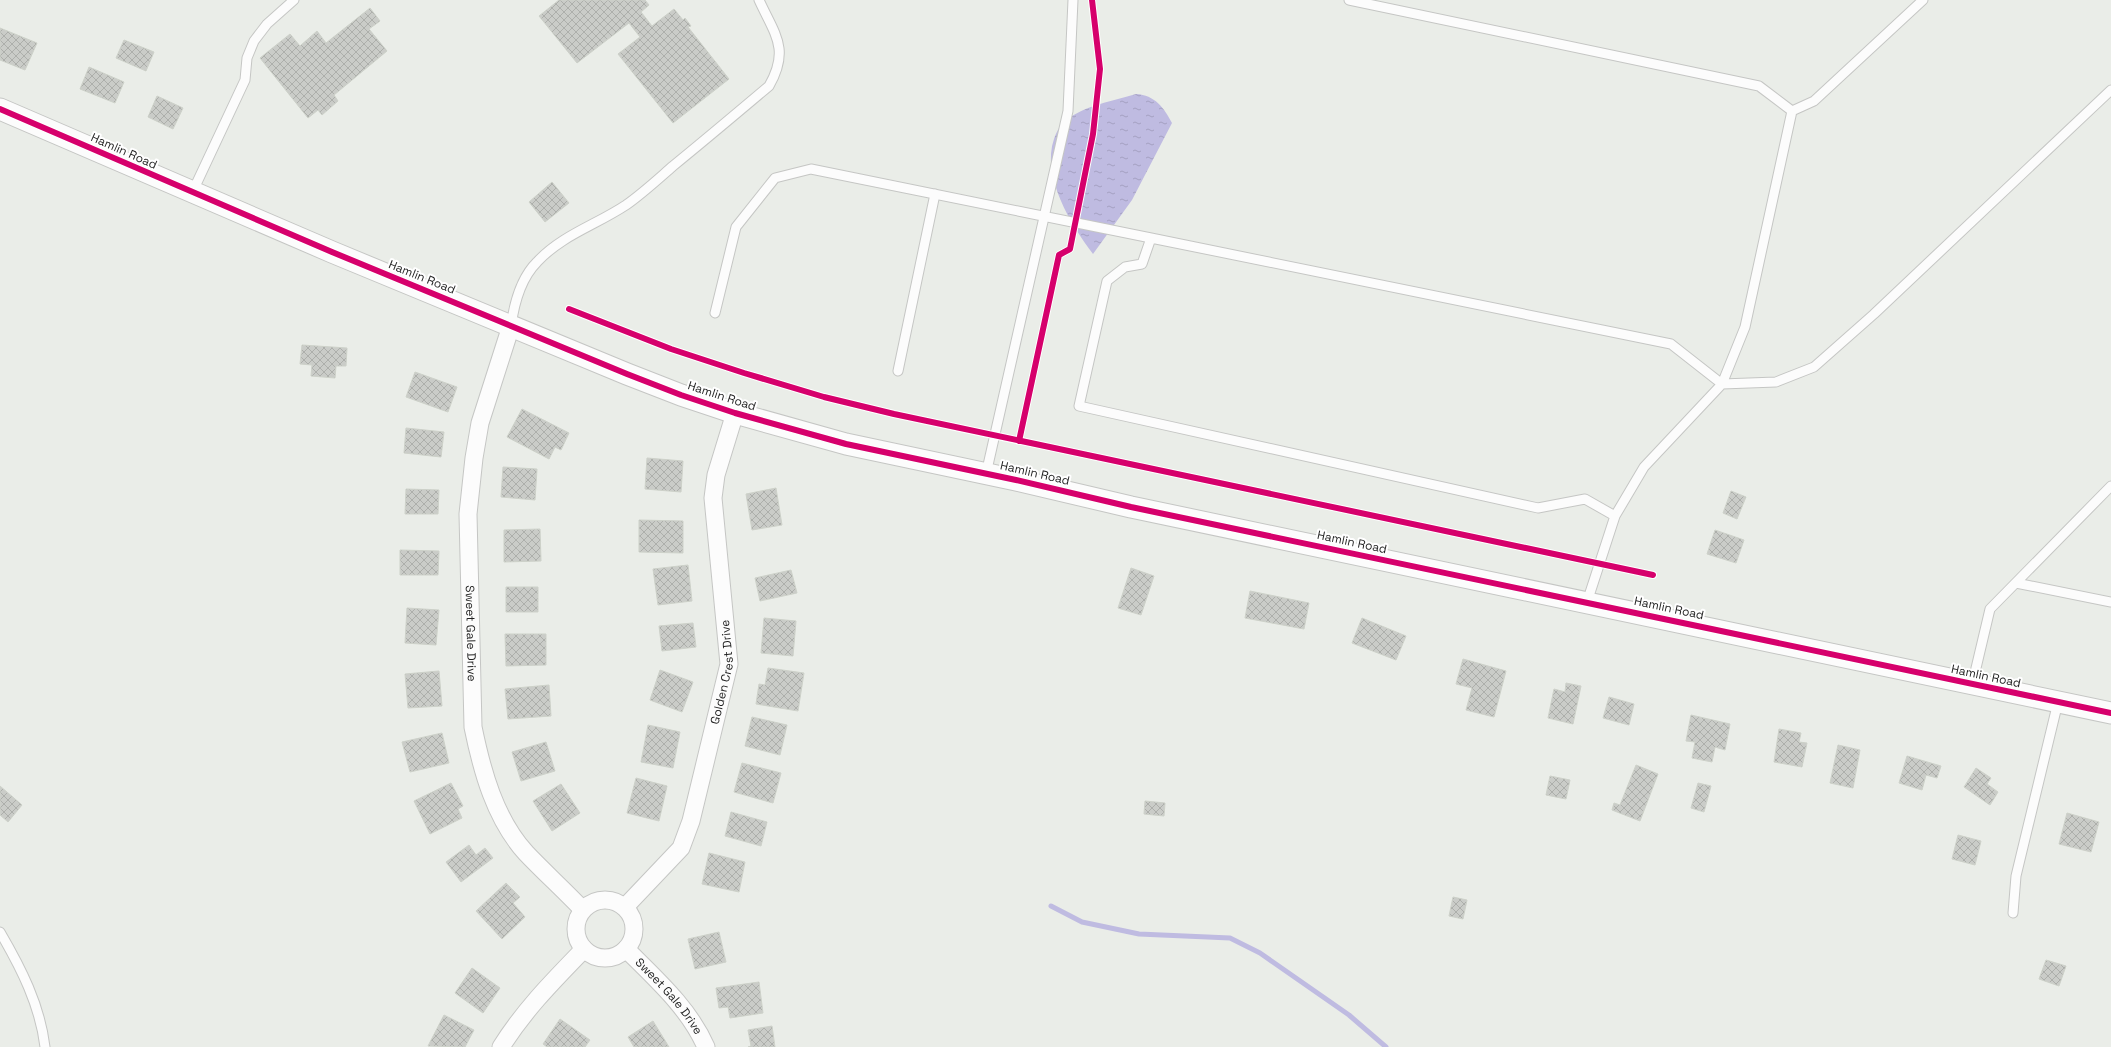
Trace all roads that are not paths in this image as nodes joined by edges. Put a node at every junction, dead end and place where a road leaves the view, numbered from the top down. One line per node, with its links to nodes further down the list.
1 (294, 0): 9 (lane)
2 (759, 0): 14 (lane)
3 (1073, 0): 11 (lane)
4 (1349, 0): 8 (lane)
5 (1923, 0): 8 (lane)
6 (2111, 90): 16 (lane)
7 (0, 109): 9 (street, Hamlin Road)
8 (1792, 111): 16 (lane)
9 (192, 193): 14 (street, Hamlin Road)
10 (935, 194): 11 (lane); 13 (lane); 15 (lane)
11 (1045, 216): 12 (lane); 18 (lane)
12 (1151, 238): 16 (lane); 20 (lane)
13 (715, 313)
14 (510, 326): 17 (street, Hamlin Road); 28 (street, Sweet Gale Drive)
15 (898, 371)
16 (1722, 384): 20 (lane)
17 (735, 413): 18 (street, Hamlin Road); 27 (street, Golden Crest Drive)
18 (986, 474): 22 (street, Hamlin Road)
19 (2111, 486): 21 (lane)
20 (1615, 516): 22 (lane)
21 (2016, 583): 23 (lane); 24 (lane)
22 (1587, 602): 24 (street, Hamlin Road)
23 (2111, 602)
24 (1972, 685): 25 (street, Hamlin Road)
25 (2058, 702): 26 (street, Hamlin Road); 29 (lane)
26 (2111, 713)
27 (625, 907): 28 (street); 32 (street)
28 (582, 909): 31 (street)
29 (2013, 912)
30 (0, 932): 33 (lane)
31 (584, 949): 32 (street); 34 (street)
32 (626, 949): 35 (street, Sweet Gale Drive)
33 (45, 1047)
34 (501, 1047)
35 (706, 1047)

